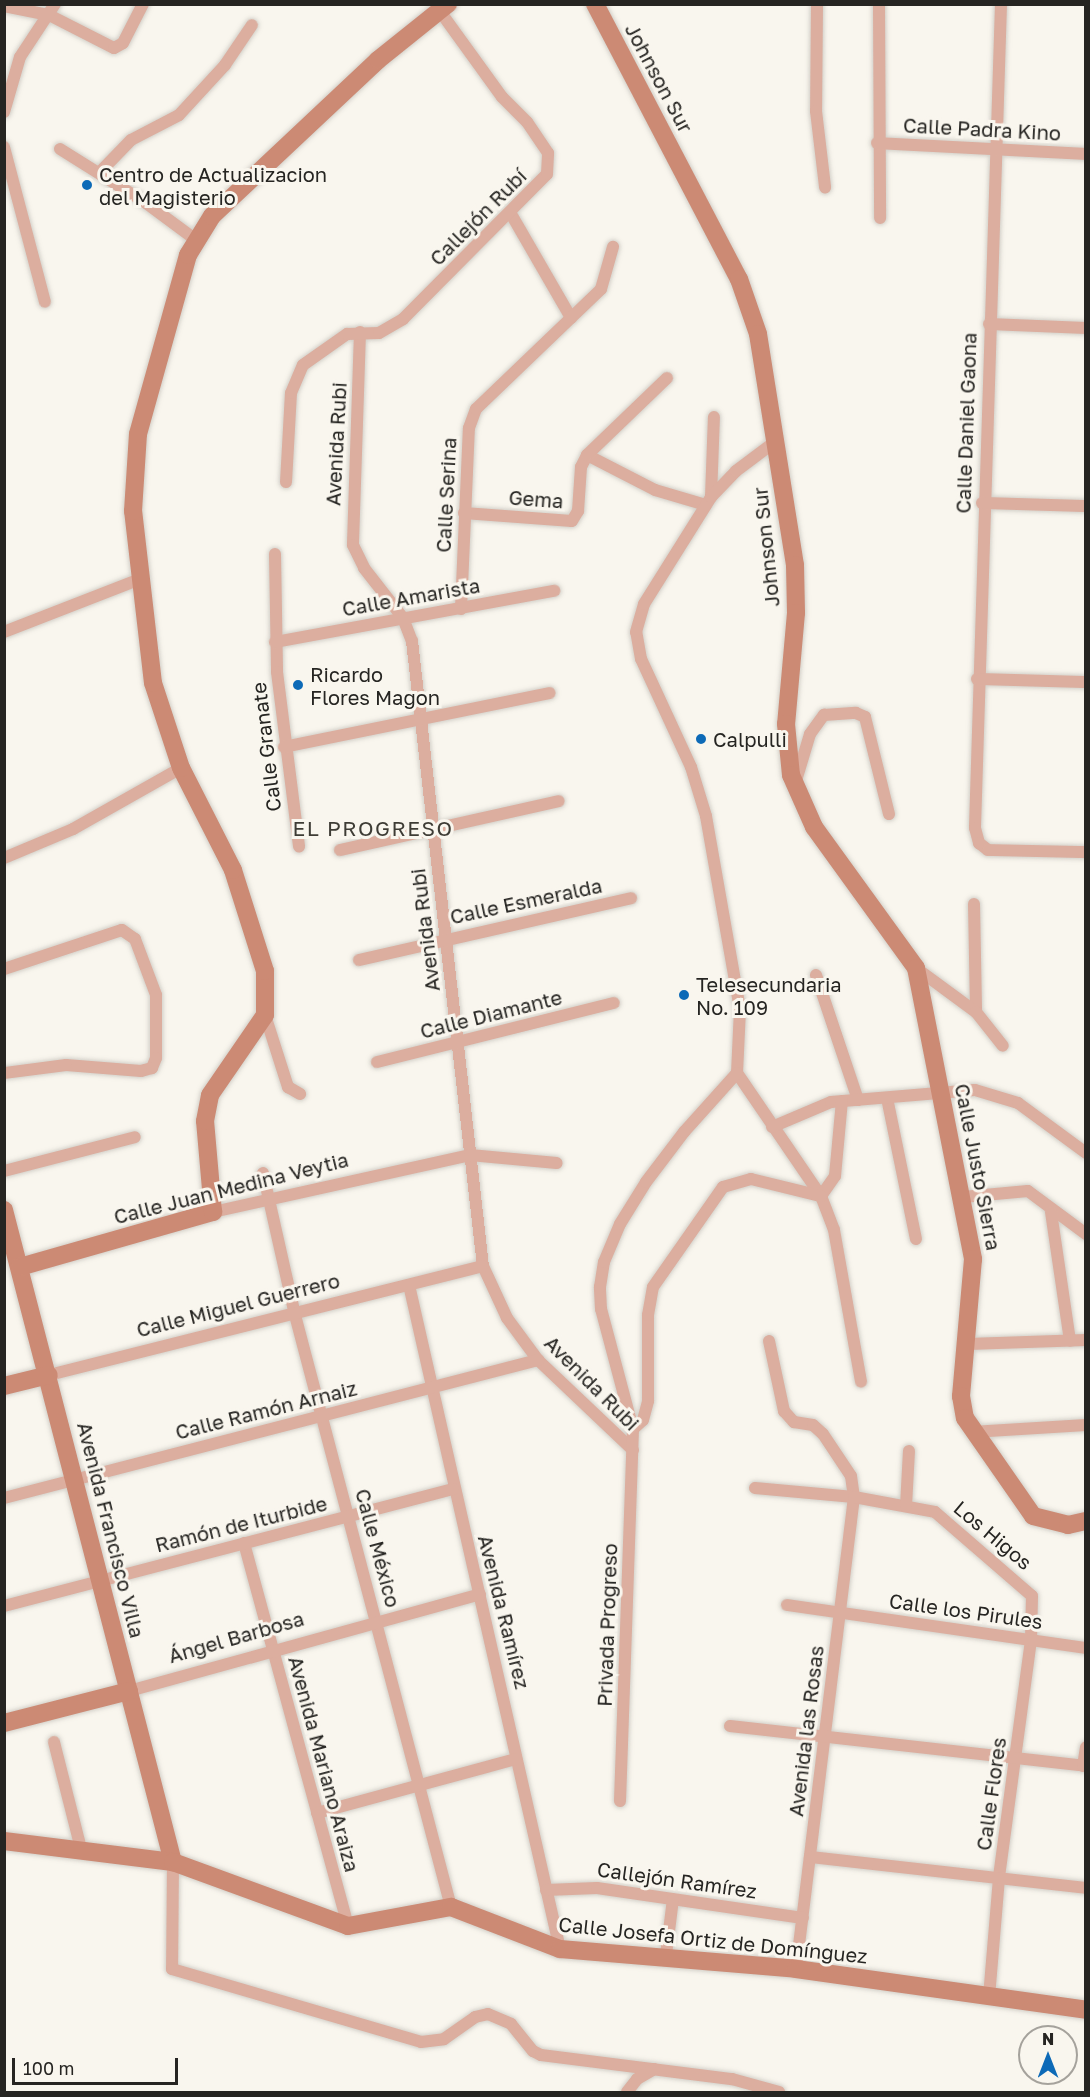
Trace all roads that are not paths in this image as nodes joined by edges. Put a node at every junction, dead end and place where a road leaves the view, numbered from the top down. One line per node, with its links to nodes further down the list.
1 (143, 4): 8 (street)
2 (595, 4): 29 (main road, Johnson Sur)
3 (817, 4): 17 (street)
4 (879, 4): 11 (street)
5 (1001, 4): 14 (street, Calle Daniel Gaona)
6 (4, 6): 8 (street)
7 (443, 7): 18 (street, Callejón Rubí); 20 (main road)
8 (52, 10): 10 (street)
9 (252, 24): 16 (street)
10 (4, 112)
11 (877, 143): 14 (street, Calle Padra Kino); 19 (street)
12 (4, 147): 22 (street)
13 (60, 149): 16 (street)
14 (997, 150): 15 (street, Calle Padra Kino); 24 (street, Calle Daniel Gaona)
15 (1086, 154)
16 (99, 173): 20 (street)
17 (825, 187)
18 (511, 214): 23 (street); 26 (street, Callejón Rubí)
19 (880, 218)
20 (196, 240): 37 (main road)
21 (613, 247): 23 (street, Calle Serina)
22 (45, 302)
23 (572, 318): 35 (street, Calle Serina)
24 (990, 324): 25 (street); 33 (street, Calle Daniel Gaona)
25 (1086, 328)
26 (360, 332): 31 (street, Callejón Rubí); 40 (street, Avenida Rubi)
27 (667, 378): 30 (street)
28 (714, 417): 32 (street)
29 (776, 441): 32 (street); 49 (main road, Johnson Sur)
30 (587, 455): 32 (street); 35 (street, Gema)
31 (286, 482)
32 (708, 501): 71 (street)
33 (982, 503): 34 (street); 43 (street, Calle Daniel Gaona)
34 (1086, 506)
35 (464, 513): 39 (street, Calle Serina)
36 (275, 554): 42 (street, Calle Granate)
37 (140, 579): 41 (street); 48 (main road)
38 (554, 591): 39 (street, Calle Amarista)
39 (461, 609): 40 (street, Calle Amarista)
40 (403, 618): 42 (street, Calle Amarista); 46 (street, Avenida Rubi)
41 (4, 632)
42 (275, 642): 47 (street, Calle Granate)
43 (976, 679): 44 (street); 55 (street, Calle Daniel Gaona)
44 (1086, 682)
45 (550, 693): 46 (street)
46 (422, 720): 47 (street); 52 (street, Avenida Rubi)
47 (284, 747): 53 (street, Calle Granate)
48 (181, 768): 56 (street); 66 (main road)
49 (795, 785): 51 (street); 61 (main road, Johnson Sur)
50 (559, 801): 52 (street)
51 (889, 814)
52 (432, 828): 54 (street); 59 (street, Avenida Rubi)
53 (299, 847)
54 (340, 850)
55 (1086, 852)
56 (4, 858)
57 (631, 898): 59 (street, Calle Esmeralda)
58 (974, 904): 65 (street)
59 (447, 938): 60 (street, Calle Esmeralda); 67 (street, Avenida Rubi)
60 (359, 960)
61 (916, 968): 65 (street, Johnson Sur); 72 (main road, Calle Justo Sierra)
62 (4, 969): 70 (street)
63 (816, 975): 75 (street)
64 (614, 1003): 67 (street, Calle Diamante)
65 (976, 1012): 68 (street, Johnson Sur)
66 (265, 1015): 73 (street); 88 (main road)
67 (458, 1043): 69 (street, Calle Diamante); 80 (street, Avenida Rubi)
68 (1003, 1046)
69 (377, 1062)
70 (4, 1073)
71 (737, 1073): 77 (street); 107 (street)
72 (940, 1091): 74 (street); 79 (street); 85 (main road, Calle Justo Sierra)
73 (300, 1094)
74 (887, 1098): 75 (street); 91 (street)
75 (858, 1100): 76 (street)
76 (842, 1101): 77 (street); 84 (street)
77 (771, 1127): 84 (street)
78 (135, 1137): 82 (street)
79 (1086, 1153)
80 (470, 1155): 81 (street, Calle Juan Medina Veytia); 86 (street, Calle Juan Medina Veytia); 92 (street, Avenida Rubi)
81 (557, 1163)
82 (4, 1171)
83 (263, 1173): 86 (street, Calle México)
84 (821, 1196): 102 (street); 107 (street)
85 (963, 1197): 89 (street); 99 (main road, Calle Justo Sierra)
86 (267, 1198): 88 (street, Calle Juan Medina Veytia); 95 (street, Calle México)
87 (4, 1210): 93 (main road, Avenida Francisco Villa)
88 (213, 1212): 93 (main road, Calle Juan Medina Veytia)
89 (1051, 1212): 90 (street); 98 (street)
90 (1086, 1234)
91 (916, 1239)
92 (483, 1266): 94 (street, Calle Miguel Guerrero); 100 (street, Avenida Rubi)
93 (12, 1269): 101 (main road, Avenida Francisco Villa)
94 (410, 1285): 95 (street, Calle Miguel Guerrero); 104 (street, Avenida Ramírez)
95 (295, 1316): 101 (street, Calle Miguel Guerrero); 105 (street, Calle México)
96 (1086, 1340): 98 (street)
97 (769, 1341): 114 (street)
98 (1070, 1341): 99 (street)
99 (968, 1344): 108 (main road, Calle Justo Sierra)
100 (538, 1360): 104 (street, Calle Ramón Arnaiz); 109 (street, Avenida Rubi)
101 (50, 1375): 103 (main road, Calle Miguel Guerrero); 111 (main road, Avenida Francisco Villa)
102 (861, 1382)
103 (4, 1386)
104 (430, 1388): 105 (street, Calle Ramón Arnaiz); 113 (street, Avenida Ramírez)
105 (323, 1415): 111 (street, Calle Ramón Arnaiz); 117 (street, Calle México)
106 (1086, 1425): 108 (street)
107 (633, 1429): 109 (street, Privada Progreso)
108 (972, 1432): 118 (main road, Calle Justo Sierra)
109 (633, 1450): 140 (street, Privada Progreso)
110 (909, 1450): 116 (street)
111 (76, 1479): 115 (street, Calle Ramón Arnaiz); 120 (main road, Avenida Francisco Villa)
112 (755, 1488): 114 (street, Los Higos)
113 (453, 1489): 117 (street, Ramón de Iturbide); 121 (street, Avenida Ramírez)
114 (854, 1497): 116 (street, Los Higos); 125 (street, Avenida las Rosas)
115 (4, 1498)
116 (906, 1506): 122 (street, Los Higos)
117 (350, 1516): 119 (street, Ramón de Iturbide); 126 (street, Calle México)
118 (1086, 1521)
119 (244, 1544): 120 (street, Ramón de Iturbide); 129 (street, Avenida Mariano Araiza)
120 (100, 1581): 124 (street, Ramón de Iturbide); 130 (main road, Avenida Francisco Villa)
121 (480, 1594): 126 (street, Ángel Barbosa); 137 (street, Avenida Ramírez)
122 (1032, 1596): 127 (street, Calle Flores)
123 (787, 1605): 125 (street, Calle los Pirules)
124 (4, 1606)
125 (840, 1612): 127 (street, Calle los Pirules); 133 (street, Avenida las Rosas)
126 (378, 1622): 129 (street, Ángel Barbosa); 139 (street, Calle México)
127 (1031, 1640): 128 (street, Calle los Pirules); 136 (street, Calle Flores)
128 (1086, 1648)
129 (273, 1650): 130 (street, Ángel Barbosa); 141 (street, Avenida Mariano Araiza)
130 (129, 1691): 131 (main road, Ángel Barbosa); 145 (main road, Avenida Francisco Villa)
131 (4, 1723)
132 (730, 1726): 133 (street)
133 (825, 1734): 136 (street); 144 (street, Avenida las Rosas)
134 (54, 1742): 143 (street)
135 (1086, 1747): 138 (street)
136 (1015, 1758): 138 (street); 146 (street, Calle Flores)
137 (516, 1759): 139 (street); 148 (street, Avenida Ramírez)
138 (1084, 1766)
139 (419, 1785): 141 (street); 150 (street, Calle México)
140 (620, 1801)
141 (317, 1813): 152 (street, Avenida Mariano Araiza)
142 (4, 1841): 143 (main road)
143 (81, 1849): 145 (main road)
144 (810, 1857): 146 (street); 151 (street, Avenida las Rosas)
145 (173, 1862): 152 (main road); 158 (street)
146 (999, 1878): 147 (street); 156 (street, Calle Flores)
147 (1086, 1887)
148 (546, 1890): 149 (street, Callejón Ramírez); 153 (street, Avenida Ramírez)
149 (673, 1899): 151 (street, Callejón Ramírez); 154 (street)
150 (451, 1907): 152 (main road); 153 (main road, Calle Josefa Ortiz de Domínguez)
151 (803, 1918): 155 (street, Avenida las Rosas)
152 (348, 1926)
153 (560, 1949): 154 (main road, Calle Josefa Ortiz de Domínguez)
154 (666, 1955): 155 (main road, Calle Josefa Ortiz de Domínguez)
155 (796, 1969): 156 (main road, Calle Josefa Ortiz de Domínguez)
156 (988, 1997): 157 (main road, Calle Josefa Ortiz de Domínguez)
157 (1086, 2010)
158 (654, 2069): 159 (street); 160 (street)
159 (627, 2092)
160 (779, 2092)

